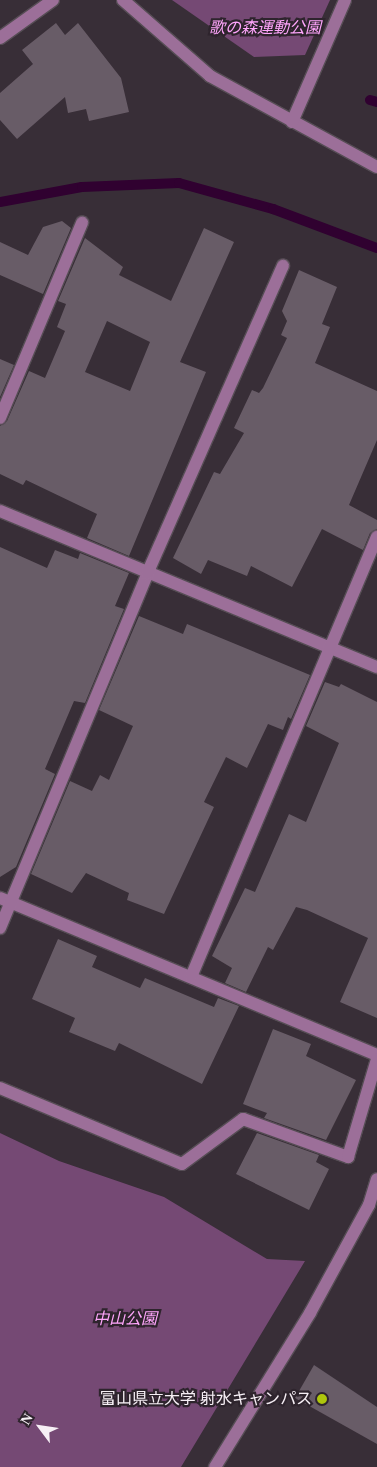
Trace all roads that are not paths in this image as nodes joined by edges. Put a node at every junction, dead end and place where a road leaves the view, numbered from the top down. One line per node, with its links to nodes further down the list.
1 (53, 0): 4 (street)
2 (124, 0): 5 (street)
3 (345, 0): 5 (street)
4 (0, 38)
5 (292, 122): 6 (street)
6 (377, 168)
7 (82, 223): 9 (street)
8 (283, 266): 12 (street)
9 (0, 418)
10 (0, 511): 12 (street)
11 (377, 537): 13 (street)
12 (148, 574): 13 (street); 15 (street)
13 (329, 647): 14 (street); 17 (street)
14 (377, 667)
15 (5, 900): 16 (street); 17 (street)
16 (0, 928)
17 (191, 977): 18 (street)
18 (377, 1057): 19 (street)
19 (0, 1088)
20 (377, 1179): 21 (street)
21 (215, 1467)

